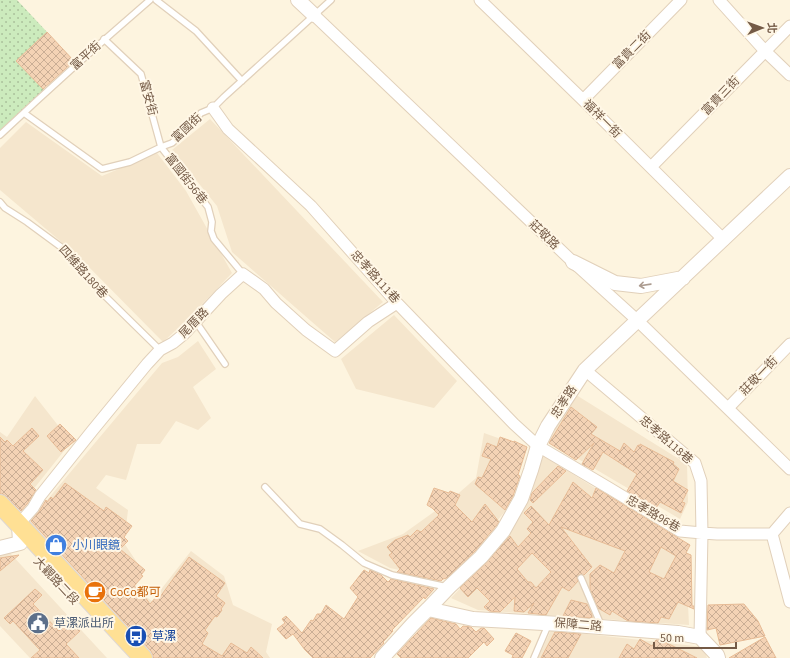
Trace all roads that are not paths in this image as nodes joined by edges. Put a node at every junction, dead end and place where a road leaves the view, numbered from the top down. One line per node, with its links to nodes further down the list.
1 (150, 0): 10 (lane, 富平街)
2 (156, 0): 13 (lane)
3 (298, 0): 8 (street, 莊敬路)
4 (331, 0): 8 (lane, 富國街)
5 (480, 0): 14 (street, 福祥一街)
6 (681, 0): 14 (street, 富貴二街)
7 (719, 0): 11 (street)
8 (314, 15): 13 (lane, 富國街); 23 (street, 莊敬路)
9 (790, 26): 11 (street, 富貴三街)
10 (104, 39): 16 (lane, 富平街); 18 (lane, 富安街)
11 (765, 51): 12 (street); 19 (street, 富貴三街)
12 (790, 75)
13 (242, 81): 15 (lane, 富國街)
14 (583, 100): 19 (street, 福祥一街)
15 (213, 108): 18 (lane, 富國街); 26 (street, 忠孝路111巷)
16 (24, 113): 17 (lane, 富平街); 18 (lane, 富國街)
17 (0, 135)
18 (161, 147): 24 (lane, 富國街56巷)
19 (651, 167): 22 (street, 福祥一街)
20 (790, 176): 22 (street, 忠孝路)
21 (0, 202): 30 (lane, 四維路180巷)
22 (724, 240): 25 (street, 忠孝路)
23 (573, 262): 25 (street, one-way to 23); 27 (street, 莊敬路)
24 (243, 274): 26 (street); 28 (street, 尾厝路)
25 (683, 278): 27 (street, 忠孝路)
26 (397, 303): 34 (street, 忠孝路111巷)
27 (638, 321): 32 (street, 忠孝路); 33 (street, 莊敬路)
28 (196, 322): 30 (street, 尾厝路); 31 (lane)
29 (790, 344): 33 (street, 莊敬一街)
30 (160, 350): 40 (street, 尾厝路)
31 (224, 364)
32 (585, 370): 34 (street, 忠孝路); 41 (street, 忠孝路118巷)
33 (728, 408): 35 (street, 莊敬路)
34 (538, 446): 41 (street, 忠孝路96巷); 46 (street, 忠孝路)
35 (790, 469)
36 (265, 487): 46 (lane)
37 (0, 504): 40 (main road, 大觀路二段)
38 (790, 513): 42 (street)
39 (0, 522): 43 (main road, 大觀路二段)
40 (18, 524): 43 (street); 53 (main road, 大觀路二段)
41 (702, 533): 42 (street, 忠孝路96巷); 51 (street)
42 (772, 534): 47 (street)
43 (20, 543): 44 (street); 52 (main road, 大觀路二段)
44 (0, 548)
45 (581, 578): 50 (lane)
46 (449, 587): 48 (street, 忠孝路)
47 (790, 602)
48 (428, 609): 49 (street, 保障二路); 54 (street, 忠孝路)
49 (549, 623): 50 (street, 保障二路); 55 (lane)
50 (602, 627): 51 (street, 保障二路)
51 (700, 637): 56 (street)
52 (129, 658)
53 (143, 658)
54 (383, 658)
55 (534, 658)
56 (718, 658)

